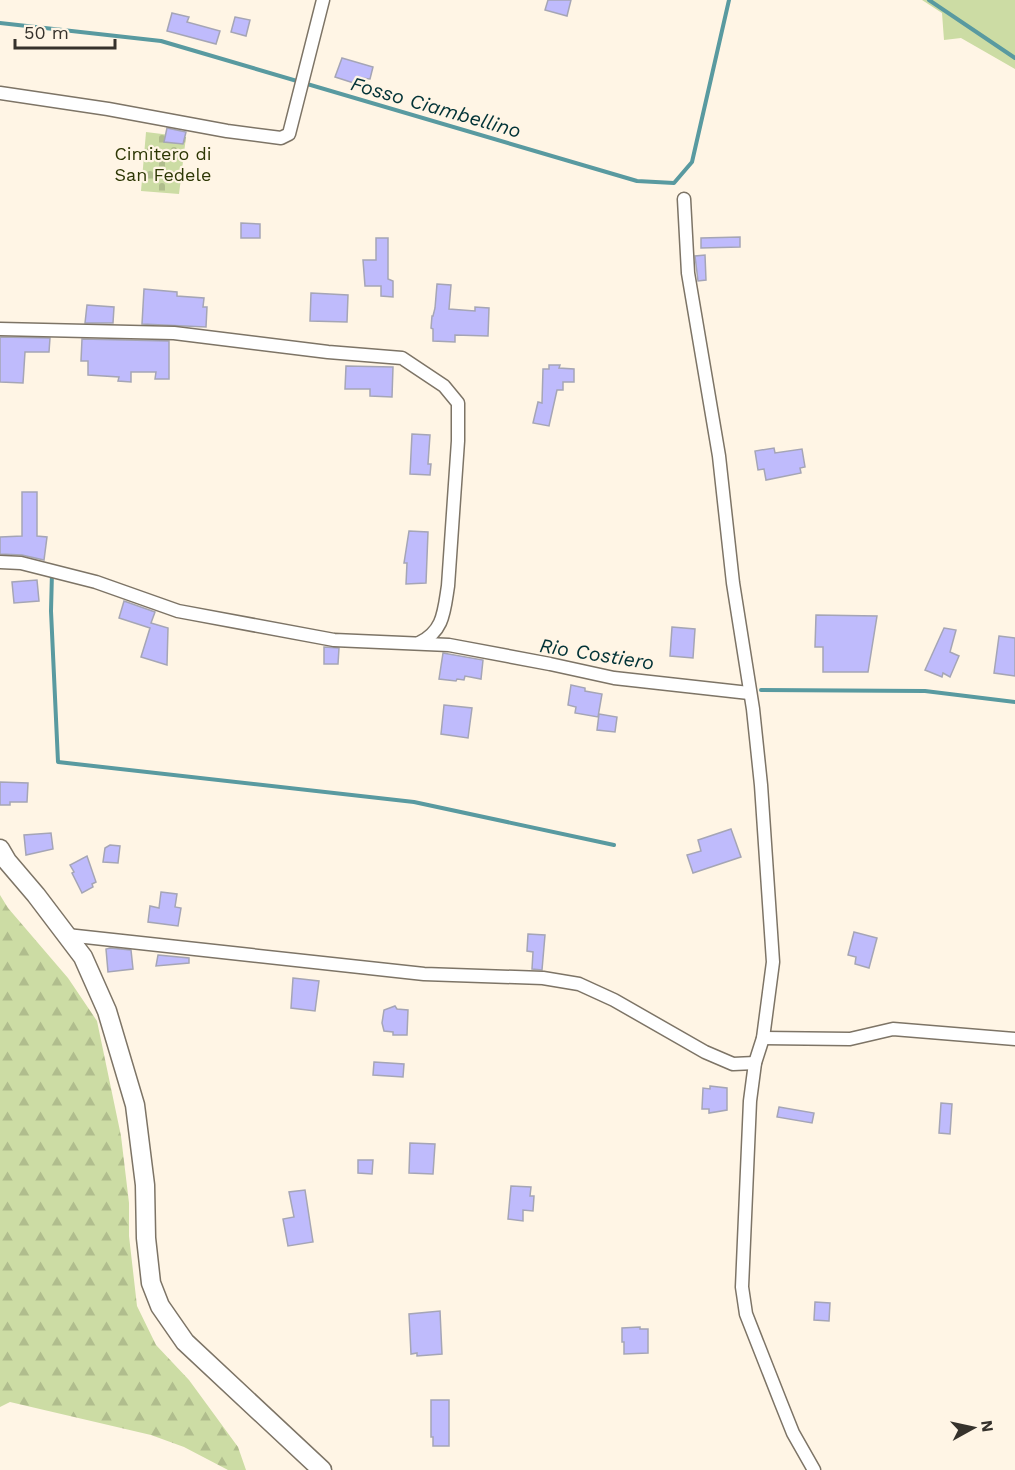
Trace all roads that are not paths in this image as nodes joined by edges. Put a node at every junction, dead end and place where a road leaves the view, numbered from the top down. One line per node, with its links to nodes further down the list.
1 (323, 0): 2 (street)
2 (0, 93)
3 (684, 200): 7 (street)
4 (0, 329): 6 (street)
5 (0, 562): 6 (street)
6 (417, 644): 7 (street)
7 (749, 693): 10 (street)
8 (0, 849): 9 (main road)
9 (67, 935): 12 (street); 13 (main road)
10 (763, 1038): 11 (street); 12 (street)
11 (1015, 1039)
12 (755, 1063): 14 (street)
13 (322, 1470)
14 (814, 1470)

